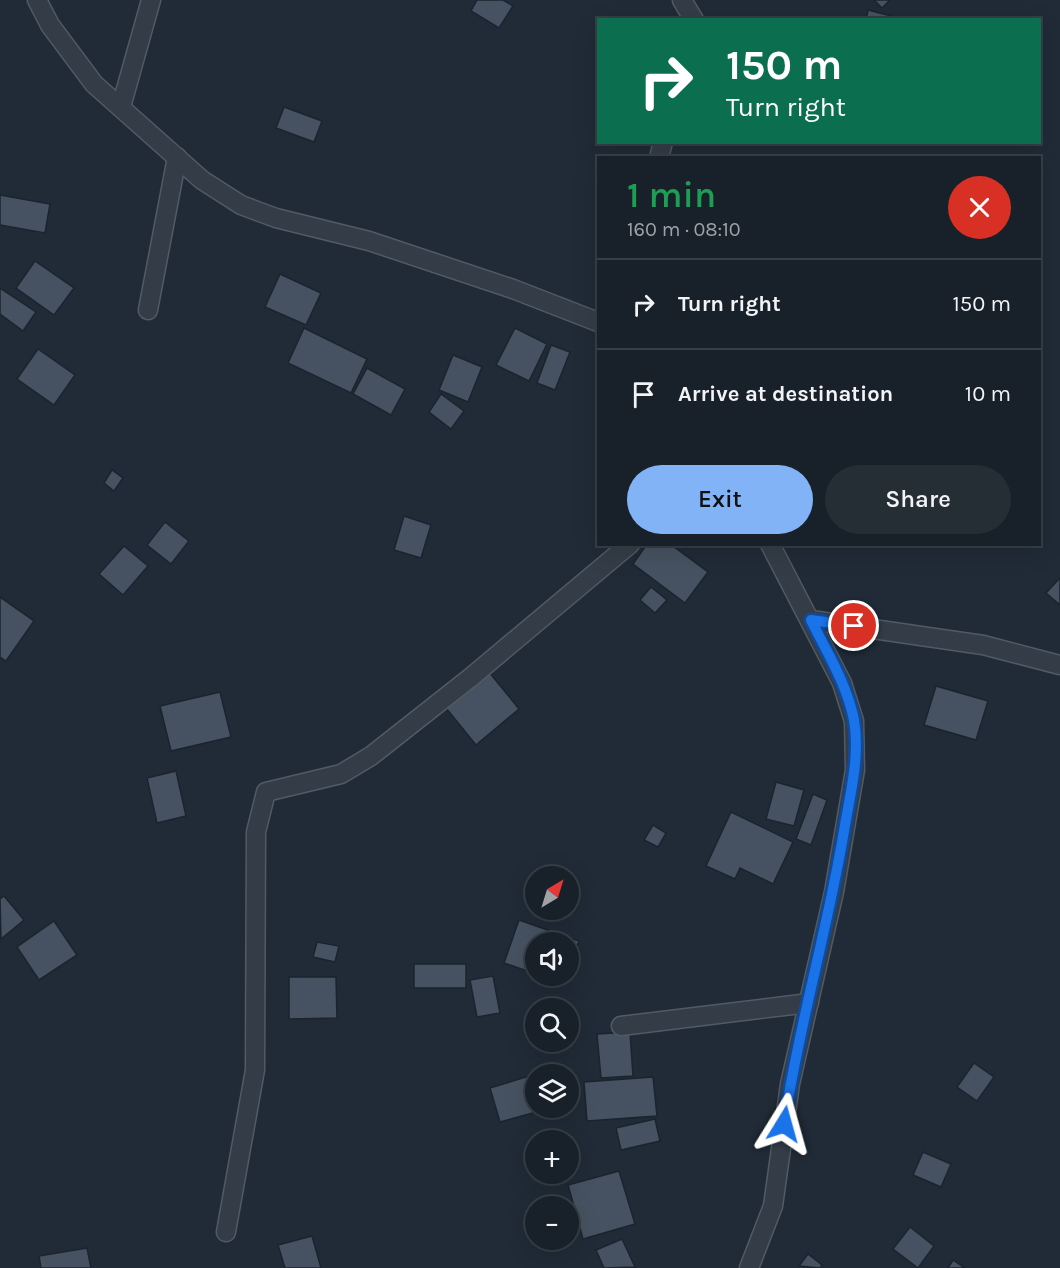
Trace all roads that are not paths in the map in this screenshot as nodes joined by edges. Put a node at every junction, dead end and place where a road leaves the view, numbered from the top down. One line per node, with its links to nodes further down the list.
1 (37, 0): 7 (street)
2 (151, 0): 7 (street)
3 (682, 0): 5 (street)
4 (699, 0): 6 (street)
5 (695, 18)
6 (696, 18)
7 (121, 107): 8 (street)
8 (177, 157): 9 (street); 10 (street)
9 (148, 310)
10 (597, 319)
11 (628, 546): 17 (street)
12 (771, 546): 13 (street)
13 (811, 620): 14 (street); 15 (street)
14 (1060, 665)
15 (809, 1003): 16 (street); 18 (street)
16 (621, 1026)
17 (226, 1232)
18 (749, 1268)

